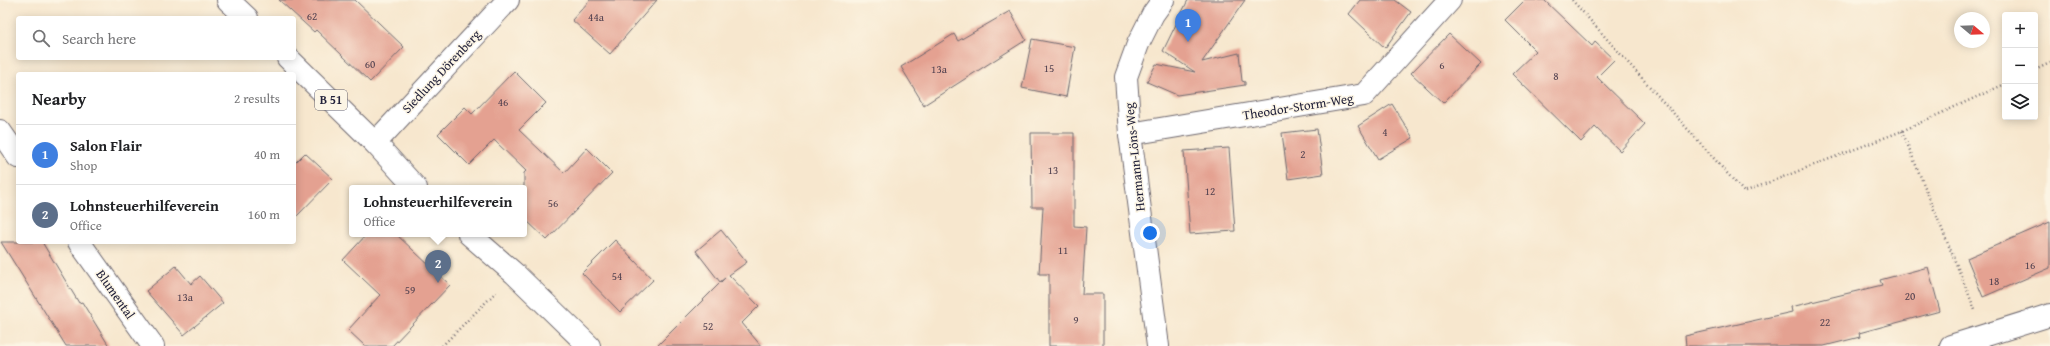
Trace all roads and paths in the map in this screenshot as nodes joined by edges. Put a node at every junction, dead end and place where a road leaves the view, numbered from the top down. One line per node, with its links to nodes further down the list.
1 (228, 0): 6 (street)
2 (508, 0): 14 (street, Siedlung Dörenberg)
3 (1163, 0): 13 (street, Hermann-Löns-Weg)
4 (1450, 0): 13 (street, Theodor-Storm-Weg)
5 (1572, 0): 12 (path)
6 (245, 16)
7 (290, 60): 14 (street, B 51)
8 (2050, 63): 9 (path)
9 (2038, 69)
10 (2002, 85): 12 (path)
11 (0, 131): 15 (street)
12 (1902, 131): 21 (path)
13 (1130, 134): 25 (street, Hermann-Löns-Weg)
14 (374, 143): 16 (street, B 51)
15 (16, 154)
16 (413, 185)
17 (472, 237): 19 (street)
18 (80, 244): 22 (street, Blumental)
19 (514, 274): 23 (path); 24 (street)
20 (2050, 315): 21 (street)
21 (1985, 335): 26 (street)
22 (153, 346)
23 (442, 346)
24 (589, 346)
25 (1158, 346)
26 (1951, 346)

